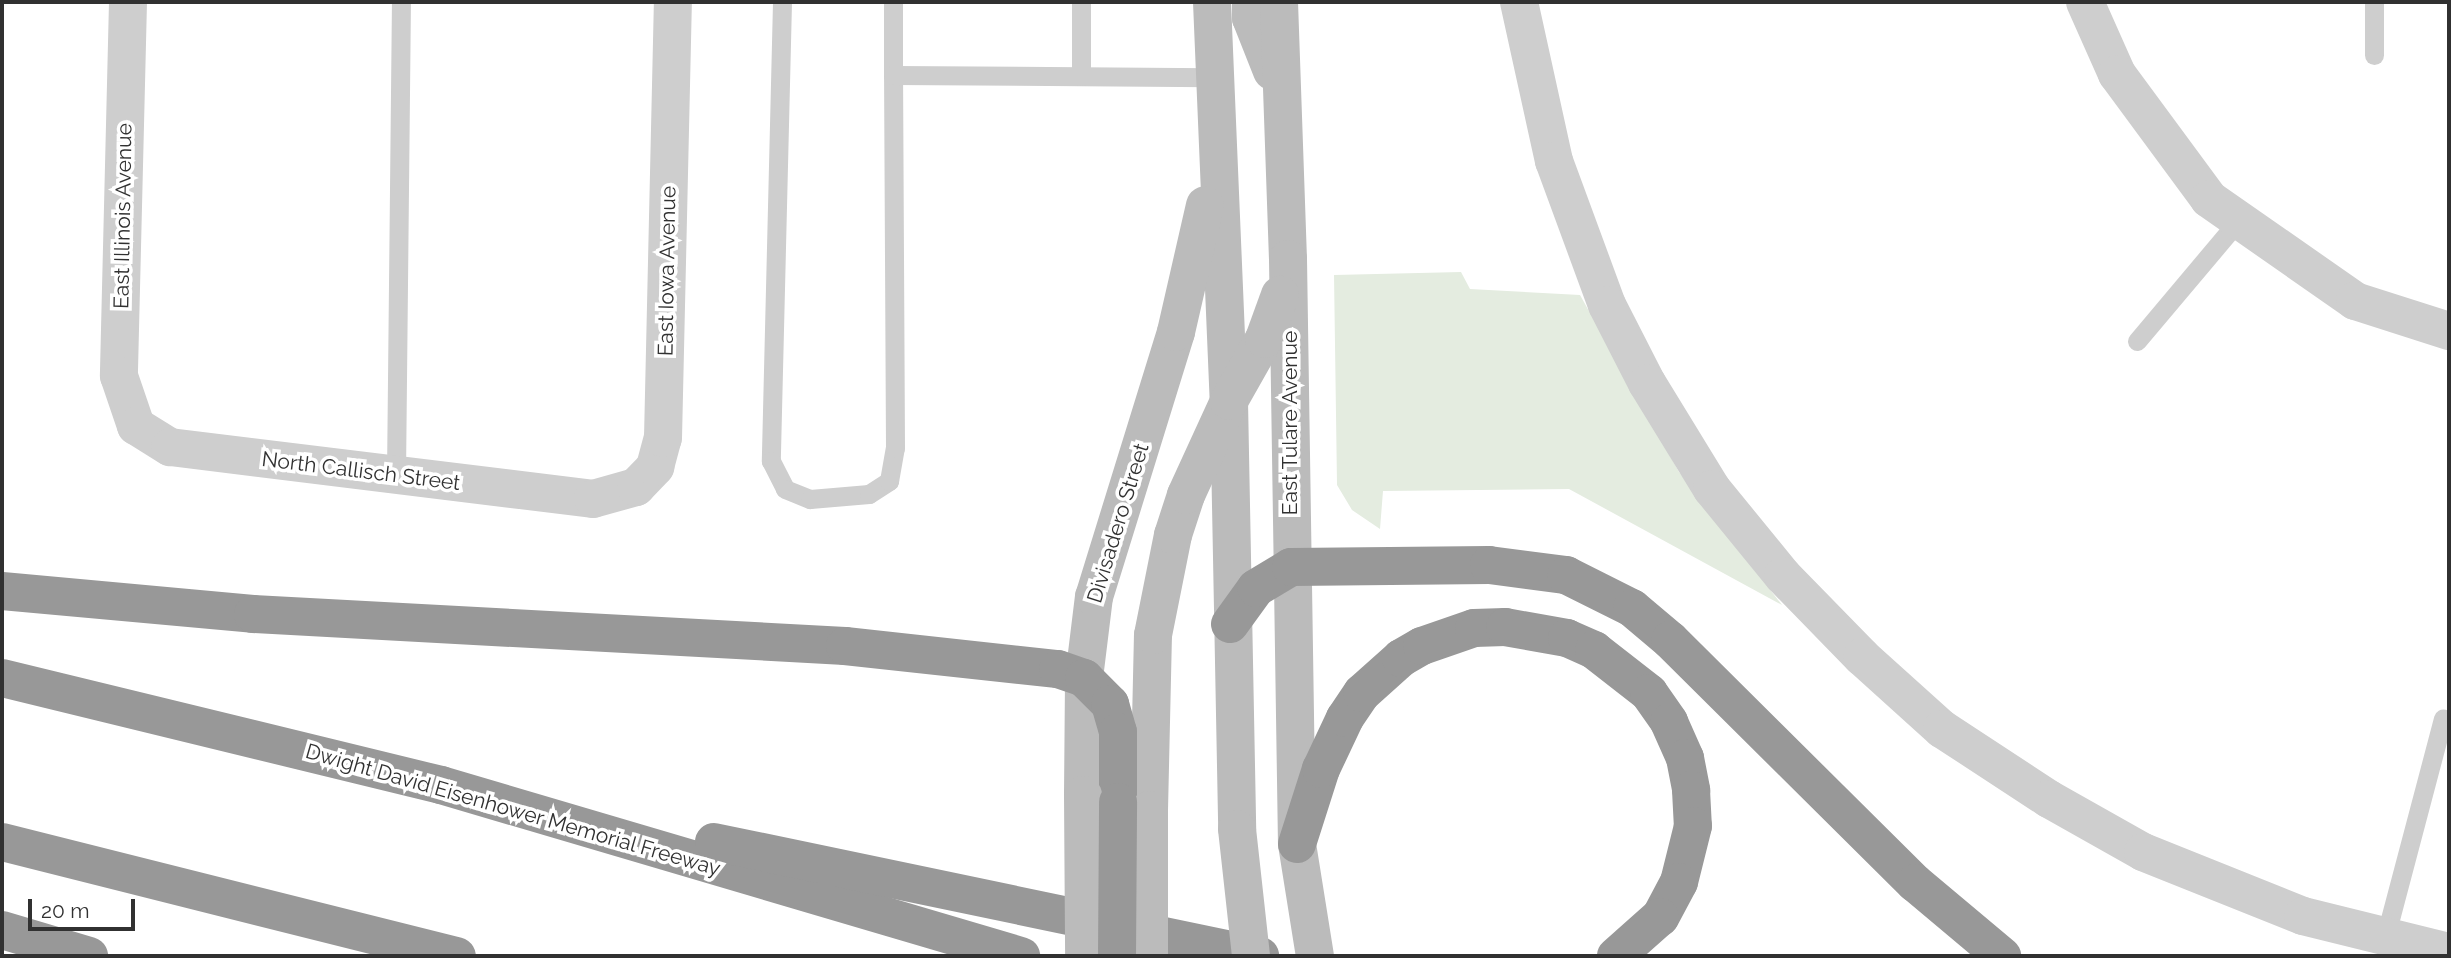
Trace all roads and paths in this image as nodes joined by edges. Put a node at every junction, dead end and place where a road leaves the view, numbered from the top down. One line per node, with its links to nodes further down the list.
1 (128, 2): 24 (street, East Illinois Avenue)
2 (401, 2): 25 (lane)
3 (673, 2): 26 (street, East Iowa Avenue)
4 (782, 2): 14 (lane)
5 (893, 2): 14 (lane)
6 (1081, 2): 15 (lane)
7 (1212, 2): 16 (main road)
8 (1251, 2): 17 (main road)
9 (1279, 2): 17 (main road, East Tulare Avenue)
10 (1519, 2): 38 (street)
11 (2085, 2): 19 (street)
12 (2374, 2): 13 (lane)
13 (2374, 55)
14 (893, 75): 15 (lane)
15 (1081, 76): 16 (lane)
16 (1212, 77): 18 (main road)
17 (1282, 95): 20 (main road, East Tulare Avenue)
18 (1216, 141): 23 (main road); 31 (main road, Divisadero Street)
19 (2239, 220): 21 (street); 22 (lane)
20 (1288, 259): 23 (main road); 27 (main road, East Tulare Avenue)
21 (2449, 331)
22 (2137, 341)
23 (1228, 401): 29 (main road); 34 (main road)
24 (136, 426): 25 (street, North Callisch Street)
25 (396, 475): 26 (street, North Callisch Street)
26 (593, 499)
27 (1291, 567): 29 (highway); 35 (main road, East Tulare Avenue); 50 (highway)
28 (2, 591): 31 (highway)
29 (1230, 624): 46 (main road, bridge)
30 (2, 678): 33 (highway, Dwight David Eisenhower Memorial Freeway)
31 (1084, 678): 34 (highway)
32 (2443, 719): 38 (lane)
33 (441, 785): 42 (highway, Dwight David Eisenhower Memorial Freeway); 47 (highway)
34 (1117, 802): 43 (main road, bridge); 44 (highway, bridge); 45 (main road, bridge)
35 (1301, 830): 48 (main road, East Tulare Avenue); 49 (highway)
36 (2, 842): 41 (highway)
37 (2, 930): 40 (highway)
38 (2385, 938): 39 (street)
39 (2449, 952)
40 (89, 956)
41 (457, 956)
42 (1021, 956)
43 (1084, 956)
44 (1117, 956)
45 (1149, 956)
46 (1251, 956)
47 (1260, 956)
48 (1315, 956)
49 (1616, 956)
50 (2003, 956)

